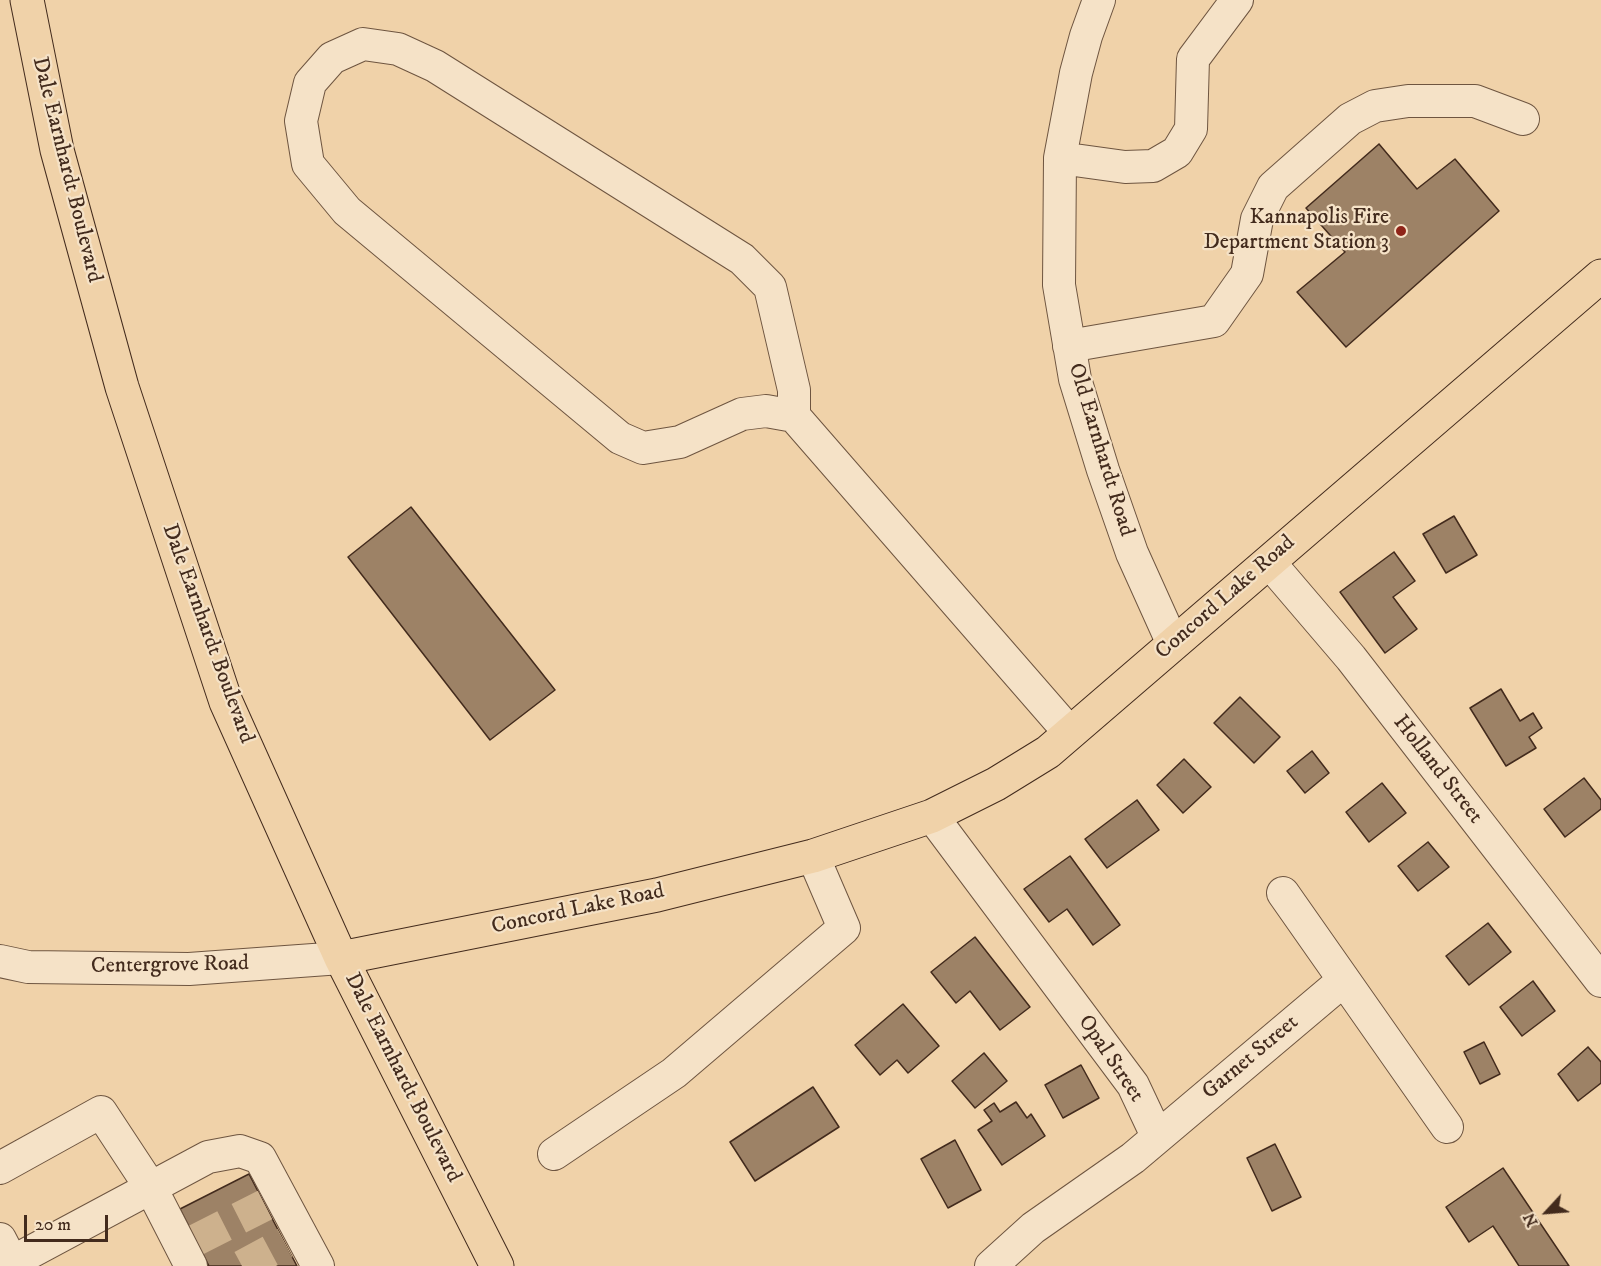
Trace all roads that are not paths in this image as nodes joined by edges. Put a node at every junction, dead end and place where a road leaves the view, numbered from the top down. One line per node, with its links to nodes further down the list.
1 (27, 0): 15 (main road, Dale Earnhardt Boulevard)
2 (1099, 0): 5 (street, Old Earnhardt Road)
3 (1237, 0): 5 (street)
4 (1523, 119): 7 (street)
5 (1060, 159): 7 (street, Old Earnhardt Road)
6 (1601, 276): 9 (main road, Concord Lake Road)
7 (1069, 346): 10 (street, Old Earnhardt Road)
8 (794, 416): 8 (street); 11 (street)
9 (1269, 562): 10 (main road, Concord Lake Road); 18 (street, Holland Street)
10 (1173, 644): 11 (main road, Concord Lake Road)
11 (1070, 733): 12 (main road, Concord Lake Road)
12 (932, 816): 13 (main road, Concord Lake Road); 20 (street, Opal Street)
13 (813, 856): 15 (main road, Concord Lake Road); 21 (street)
14 (1284, 894): 17 (street)
15 (341, 958): 16 (street, Centergrove Road); 27 (main road, Dale Earnhardt Boulevard)
16 (0, 960)
17 (1344, 980): 19 (street); 20 (street, Garnet Street)
18 (1601, 981)
19 (1447, 1127)
20 (1157, 1136): 28 (street)
21 (554, 1154)
22 (0, 1168): 23 (street)
23 (150, 1188): 24 (street); 25 (street); 26 (street)
24 (190, 1251)
25 (9, 1256)
26 (318, 1266)
27 (497, 1266)
28 (991, 1266)

